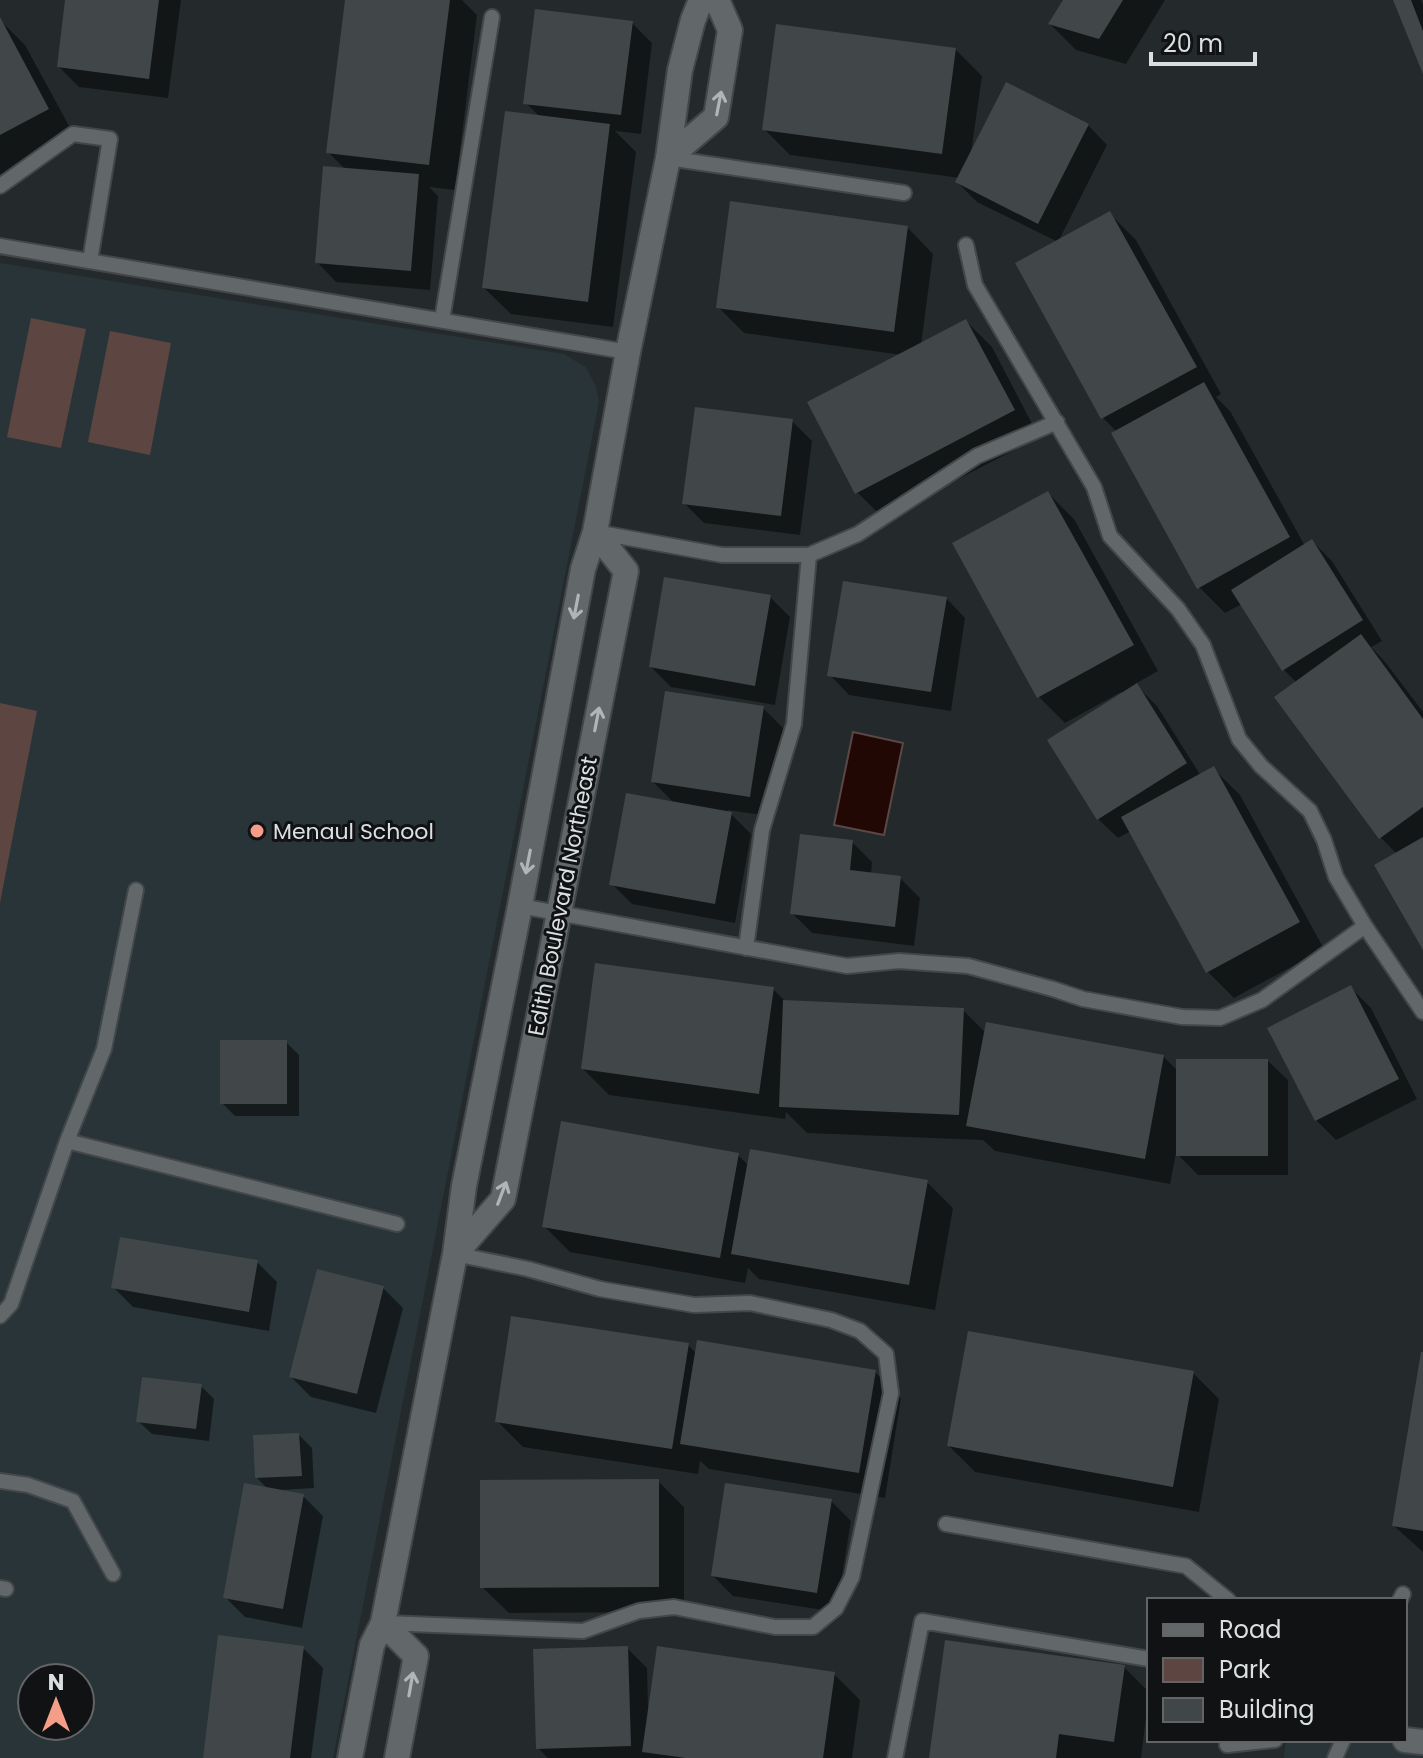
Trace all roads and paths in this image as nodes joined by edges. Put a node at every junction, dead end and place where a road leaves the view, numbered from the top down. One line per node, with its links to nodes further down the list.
1 (701, 0): 4 (street, Edith Boulevard Northeast)
2 (717, 0): 4 (street, one-way to 2)
3 (492, 17): 10 (lane)
4 (668, 158): 6 (lane); 11 (street, Edith Boulevard Northeast)
5 (0, 186): 9 (lane)
6 (904, 193)
7 (966, 245): 12 (lane)
8 (0, 246): 9 (lane)
9 (90, 261): 10 (lane)
10 (442, 320): 11 (lane)
11 (628, 352): 13 (street, Edith Boulevard Northeast)
12 (1057, 422): 14 (lane); 18 (lane)
13 (595, 532): 14 (lane); 16 (street, Edith Boulevard Northeast, one-way to 16); 17 (street, Edith Boulevard Northeast, one-way to 13)
14 (809, 555): 19 (lane)
15 (136, 890): 21 (lane)
16 (520, 906): 17 (lane); 23 (street, Edith Boulevard Northeast)
17 (559, 912): 19 (lane); 23 (street, Edith Boulevard Northeast, one-way to 17)
18 (1365, 926): 19 (lane); 20 (lane)
19 (746, 948)
20 (1423, 1012)
21 (67, 1141): 22 (lane); 24 (lane)
22 (397, 1224)
23 (455, 1254): 29 (street, Edith Boulevard Northeast); 29 (lane)
24 (0, 1316)
25 (0, 1481): 27 (lane)
26 (946, 1524): 28 (lane)
27 (113, 1574)
28 (1226, 1598)
29 (383, 1623): 33 (street, Edith Boulevard Northeast); 34 (street, one-way to 29)
30 (1147, 1659): 35 (lane)
31 (1262, 1742): 32 (lane)
32 (1225, 1748)
33 (350, 1758)
34 (397, 1758)
35 (895, 1758)

